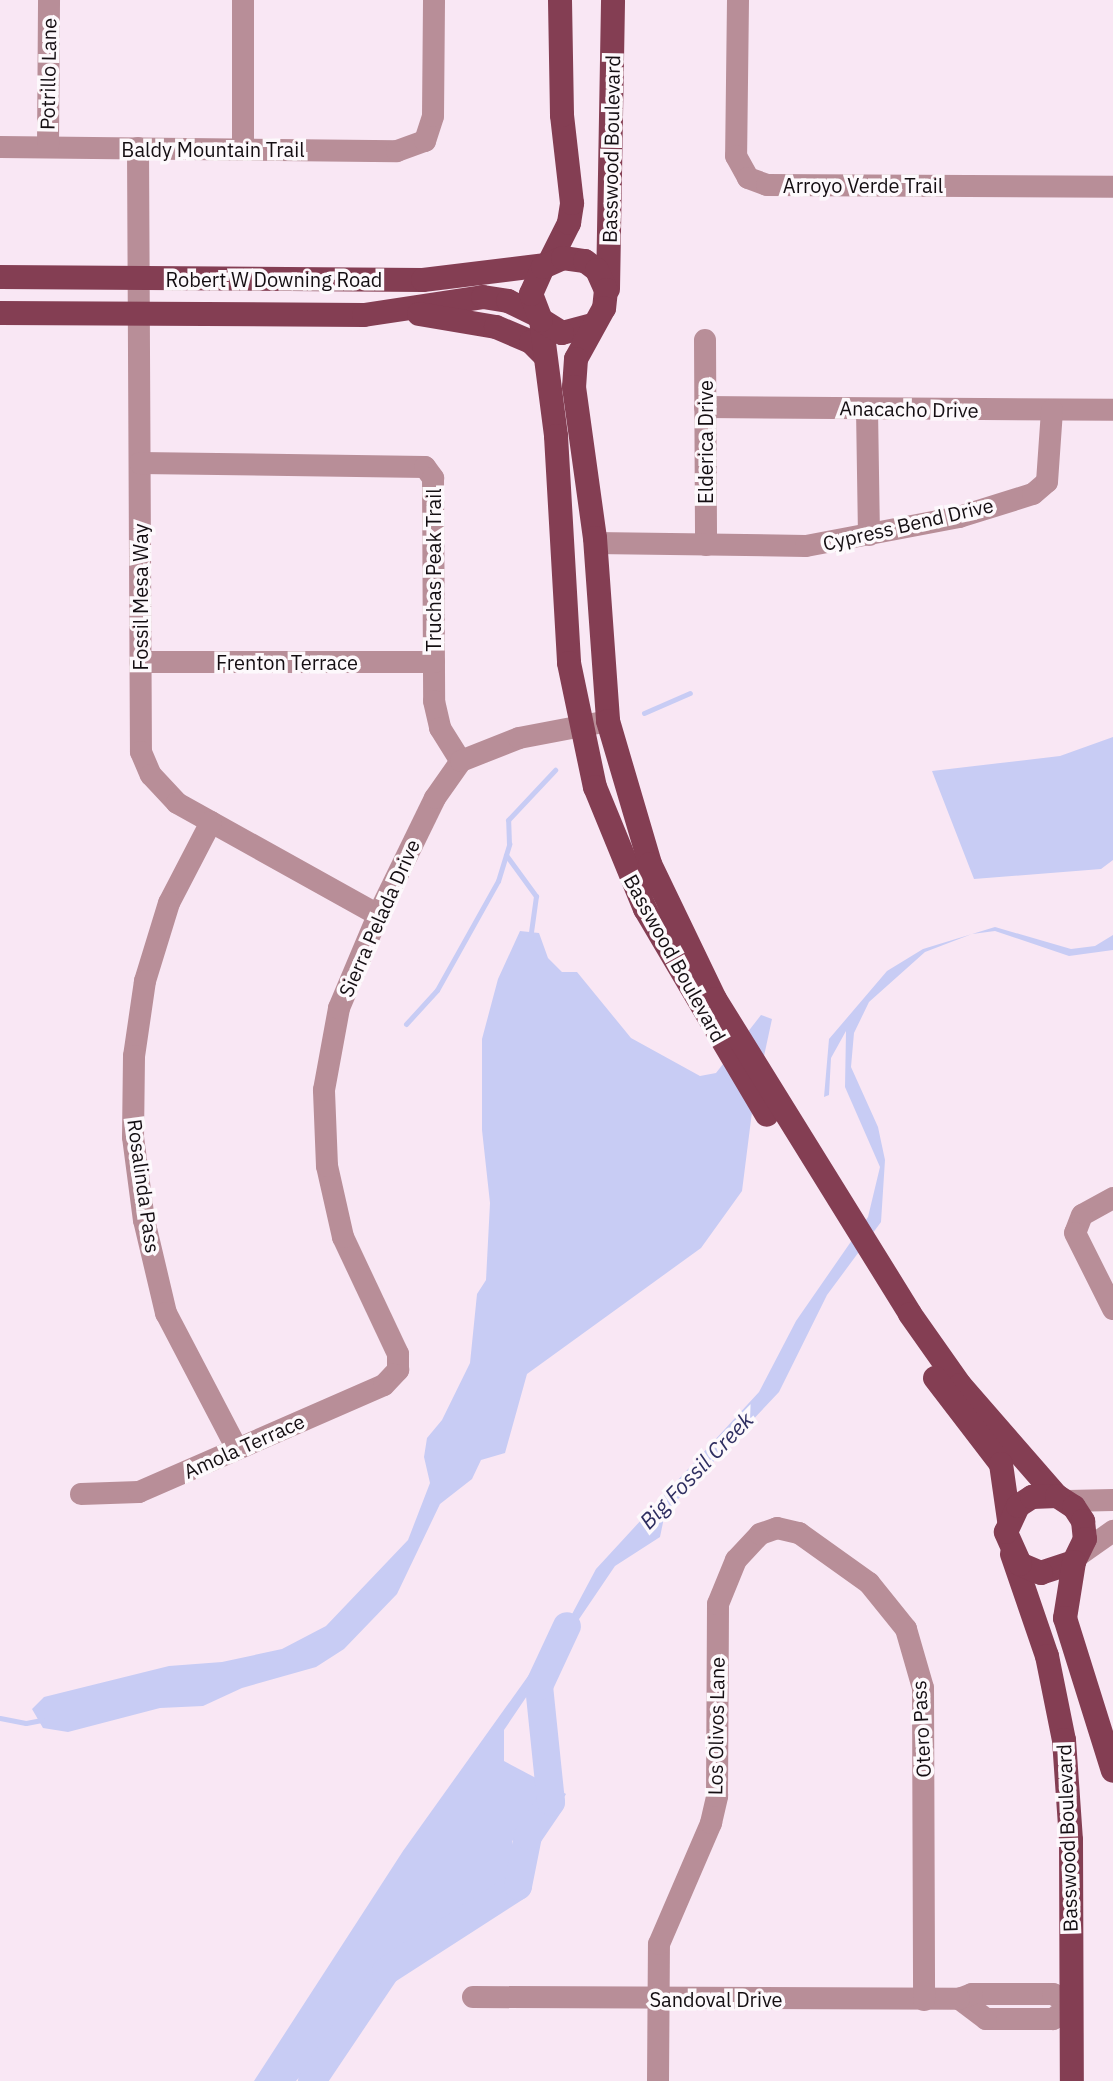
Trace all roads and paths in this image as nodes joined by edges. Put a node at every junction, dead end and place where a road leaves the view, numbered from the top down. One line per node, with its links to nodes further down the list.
1 (49, 0): 8 (street, Potrillo Lane)
2 (243, 0): 10 (street)
3 (434, 0): 10 (street, Baldy Mountain Trail)
4 (560, 0): 12 (main road, Basswood Boulevard)
5 (613, 0): 15 (main road, Basswood Boulevard)
6 (738, 0): 11 (street, Arroyo Verde Trail)
7 (0, 147): 8 (street, Baldy Mountain Trail)
8 (48, 147): 9 (street, Baldy Mountain Trail)
9 (138, 148): 10 (street, Baldy Mountain Trail); 14 (street, Fossil Mesa Way)
10 (243, 148)
11 (1113, 187)
12 (548, 264): 14 (main road, Robert W Downing Road); 15 (main road); 19 (main road)
13 (0, 277): 14 (main road, Robert W Downing Road)
14 (140, 279): 17 (street, Fossil Mesa Way)
15 (607, 298): 20 (main road)
16 (0, 313): 17 (main road, Robert W Downing Road)
17 (140, 313): 18 (main road, Robert W Downing Road); 27 (street, Fossil Mesa Way)
18 (405, 313): 19 (main road, Robert W Downing Road); 22 (main road)
19 (539, 318): 20 (main road); 22 (main road, Basswood Boulevard)
20 (592, 325): 29 (main road, Basswood Boulevard)
21 (705, 340): 23 (street, Elderica Drive)
22 (544, 355): 34 (main road, Basswood Boulevard)
23 (705, 407): 24 (street, Anacacho Drive); 30 (street, Elderica Drive)
24 (867, 409): 25 (street, Anacacho Drive); 28 (street)
25 (1052, 410): 26 (street, Anacacho Drive); 28 (street, Cypress Bend Drive)
26 (1113, 410)
27 (140, 463): 31 (street, Fossil Mesa Way); 32 (street, Truchas Peak Trail)
28 (869, 535): 30 (street, Cypress Bend Drive)
29 (595, 543): 30 (street, Cypress Bend Drive); 33 (main road, Basswood Boulevard)
30 (706, 545)
31 (140, 662): 32 (street, Frenton Terrace); 36 (street, Fossil Mesa Way)
32 (434, 662): 35 (street, Truchas Peak Trail)
33 (608, 721): 34 (street); 38 (main road, Basswood Boulevard)
34 (580, 726): 35 (street); 38 (main road, Basswood Boulevard)
35 (461, 761): 37 (street, Sierra Pelada Drive)
36 (211, 822): 37 (street, Fossil Mesa Way); 43 (street, Rosalinda Pass)
37 (378, 915): 42 (street, Sierra Pelada Drive)
38 (707, 1003): 40 (main road, Basswood Boulevard)
39 (1113, 1198): 41 (street)
40 (887, 1293): 45 (main road, Basswood Boulevard); 47 (main road, Basswood Boulevard)
41 (1113, 1309)
42 (398, 1370): 43 (street, Amola Terrace)
43 (237, 1449): 44 (street, Amola Terrace)
44 (81, 1494)
45 (1062, 1498): 46 (street); 47 (main road); 51 (main road)
46 (1113, 1500)
47 (1009, 1520): 50 (main road)
48 (777, 1528): 55 (street, Los Olivos Lane); 57 (street, Otero Pass)
49 (1113, 1531): 51 (street)
50 (1012, 1554): 51 (main road); 58 (main road, Basswood Boulevard)
51 (1077, 1558): 52 (main road, Basswood Boulevard)
52 (1113, 1771)
53 (1000, 1994): 56 (street, Sandoval Drive); 58 (street, Sandoval Drive); 59 (street)
54 (473, 1997): 55 (street, Sandoval Drive)
55 (659, 1999): 57 (street, Sandoval Drive); 60 (street, Los Olivos Lane)
56 (959, 1999): 57 (street, Sandoval Drive); 59 (street)
57 (924, 2000)
58 (1071, 2005): 59 (street); 61 (main road, Basswood Boulevard)
59 (999, 2019)
60 (658, 2081)
61 (1072, 2081)

